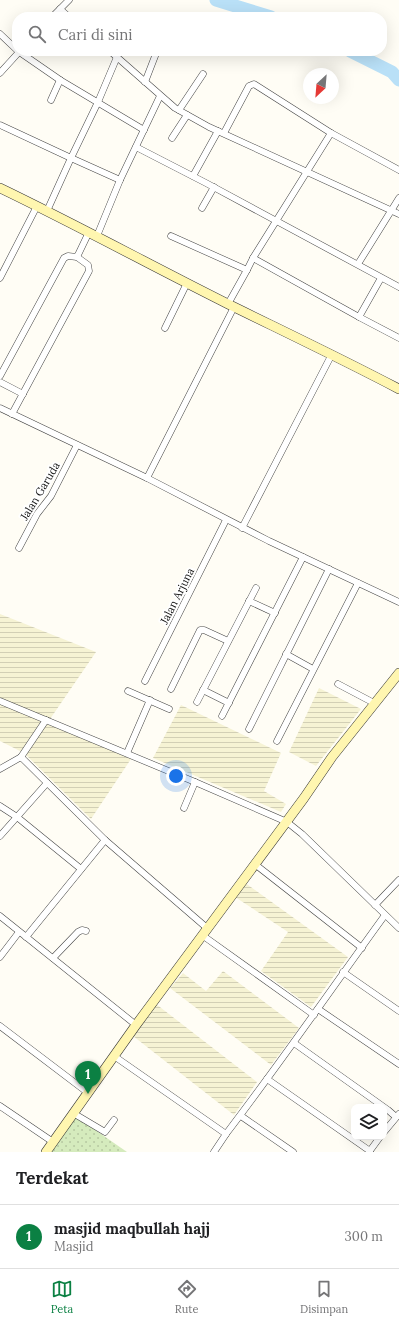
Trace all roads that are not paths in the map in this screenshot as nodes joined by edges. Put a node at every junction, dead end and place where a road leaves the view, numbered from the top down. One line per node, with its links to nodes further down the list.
1 (70, 0): 2 (street)
2 (60, 9): 3 (street); 4 (street)
3 (57, 12)
4 (63, 12)
5 (0, 34): 6 (street)
6 (12, 45)
7 (14, 56): 11 (street)
8 (25, 56): 13 (street)
9 (155, 56): 14 (street)
10 (116, 57): 14 (street); 17 (street)
11 (0, 73)
12 (203, 74): 18 (street)
13 (60, 80): 16 (street); 17 (street)
14 (145, 82): 15 (street)
15 (160, 96): 18 (street); 21 (street)
16 (51, 100)
17 (98, 102): 21 (street); 26 (street)
18 (179, 110): 19 (street)
19 (187, 115): 22 (street); 24 (street)
20 (0, 124): 26 (street)
21 (144, 130): 25 (street)
22 (221, 132): 23 (street); 28 (street); 29 (street)
23 (331, 134): 27 (street); 28 (street)
24 (172, 138)
25 (136, 147): 29 (street); 30 (street)
26 (71, 158): 30 (street); 37 (street)
27 (399, 170)
28 (308, 172): 36 (street); 39 (street)
29 (193, 176): 32 (street)
30 (120, 180): 40 (street)
31 (0, 188): 34 (main road)
32 (214, 188): 35 (street); 39 (street)
33 (399, 198): 36 (street)
34 (37, 206): 37 (main road); 46 (street)
35 (202, 208)
36 (392, 210): 38 (street); 44 (street)
37 (47, 211): 40 (main road)
38 (399, 214)
39 (277, 221): 43 (street); 44 (street)
40 (93, 234): 42 (street); 48 (main road)
41 (171, 236): 45 (street)
42 (77, 257): 55 (street); 58 (street)
43 (252, 258): 45 (street); 51 (street)
44 (358, 264): 47 (street)
45 (247, 270): 50 (street)
46 (0, 278)
47 (381, 278): 49 (street); 51 (street)
48 (187, 283): 50 (main road); 52 (street)
49 (399, 286)
50 (231, 305): 54 (main road); 62 (street)
51 (359, 317): 53 (street)
52 (165, 328)
53 (399, 338)
54 (332, 354): 57 (main road); 64 (street)
55 (0, 376)
56 (0, 382): 58 (street)
57 (399, 389)
58 (23, 394): 60 (street)
59 (0, 408): 60 (street)
60 (12, 414): 61 (street)
61 (77, 445): 62 (street); 65 (street, Jalan Garuda)
62 (147, 478): 63 (street)
63 (226, 520): 64 (street); 77 (street, Jalan Arjuna)
64 (242, 528): 66 (street)
65 (19, 548)
66 (303, 557): 67 (street); 72 (street)
67 (328, 569): 68 (street); 74 (street)
68 (358, 583): 71 (street); 75 (street)
69 (256, 588): 70 (street)
70 (249, 601): 72 (street); 73 (street)
71 (399, 602)
72 (275, 613): 85 (street)
73 (228, 641): 79 (street); 80 (street)
74 (286, 654): 75 (street); 90 (street)
75 (313, 669): 91 (street)
76 (398, 676): 86 (main road)
77 (145, 681)
78 (338, 684): 86 (street)
79 (171, 689)
80 (203, 690): 84 (street); 85 (street)
81 (128, 691): 82 (street)
82 (150, 700): 87 (street); 92 (street)
83 (0, 701): 89 (street)
84 (197, 702)
85 (229, 703): 88 (street)
86 (374, 703): 100 (main road)
87 (169, 709)
88 (222, 716)
89 (46, 720): 92 (street); 93 (street)
90 (249, 728)
91 (277, 741)
92 (127, 754): 95 (street)
93 (21, 757): 94 (street); 96 (street)
94 (0, 769)
95 (195, 782): 98 (street); 100 (street)
96 (47, 783): 99 (street); 102 (street)
97 (0, 806): 99 (street)
98 (184, 808)
99 (17, 817): 101 (street); 104 (street)
100 (287, 822): 103 (main road); 106 (street)
101 (0, 836)
102 (105, 840): 104 (street); 112 (street)
103 (256, 865): 112 (main road); 114 (street)
104 (81, 869): 113 (street)
105 (399, 880): 106 (street)
106 (375, 905): 107 (street)
107 (385, 915): 109 (street); 114 (street)
108 (0, 916): 111 (street)
109 (399, 928)
110 (86, 931): 116 (street)
111 (19, 932): 113 (street); 115 (street)
112 (205, 932): 120 (street); 121 (main road)
113 (26, 937): 116 (street)
114 (362, 948): 117 (street)
115 (0, 957)
116 (53, 958): 121 (street)
117 (343, 972): 118 (street); 119 (street)
118 (318, 1009): 120 (street); 125 (street)
119 (399, 1011)
120 (314, 1015): 123 (street)
121 (136, 1025): 124 (main road)
122 (0, 1026): 127 (street)
123 (294, 1043): 126 (street); 130 (street)
124 (114, 1056): 127 (main road); 134 (street)
125 (399, 1064)
126 (267, 1079): 131 (street); 137 (street)
127 (87, 1092): 129 (main road)
128 (0, 1106): 136 (street)
129 (73, 1113): 132 (street); 136 (main road)
130 (397, 1115): 133 (street)
131 (240, 1116): 134 (street); 140 (street)
132 (114, 1120)
133 (387, 1128)
134 (226, 1134): 139 (street)
135 (378, 1140): 137 (street)
136 (53, 1142): 138 (main road)
137 (369, 1151)
138 (46, 1152)
139 (214, 1152)
140 (293, 1152)

